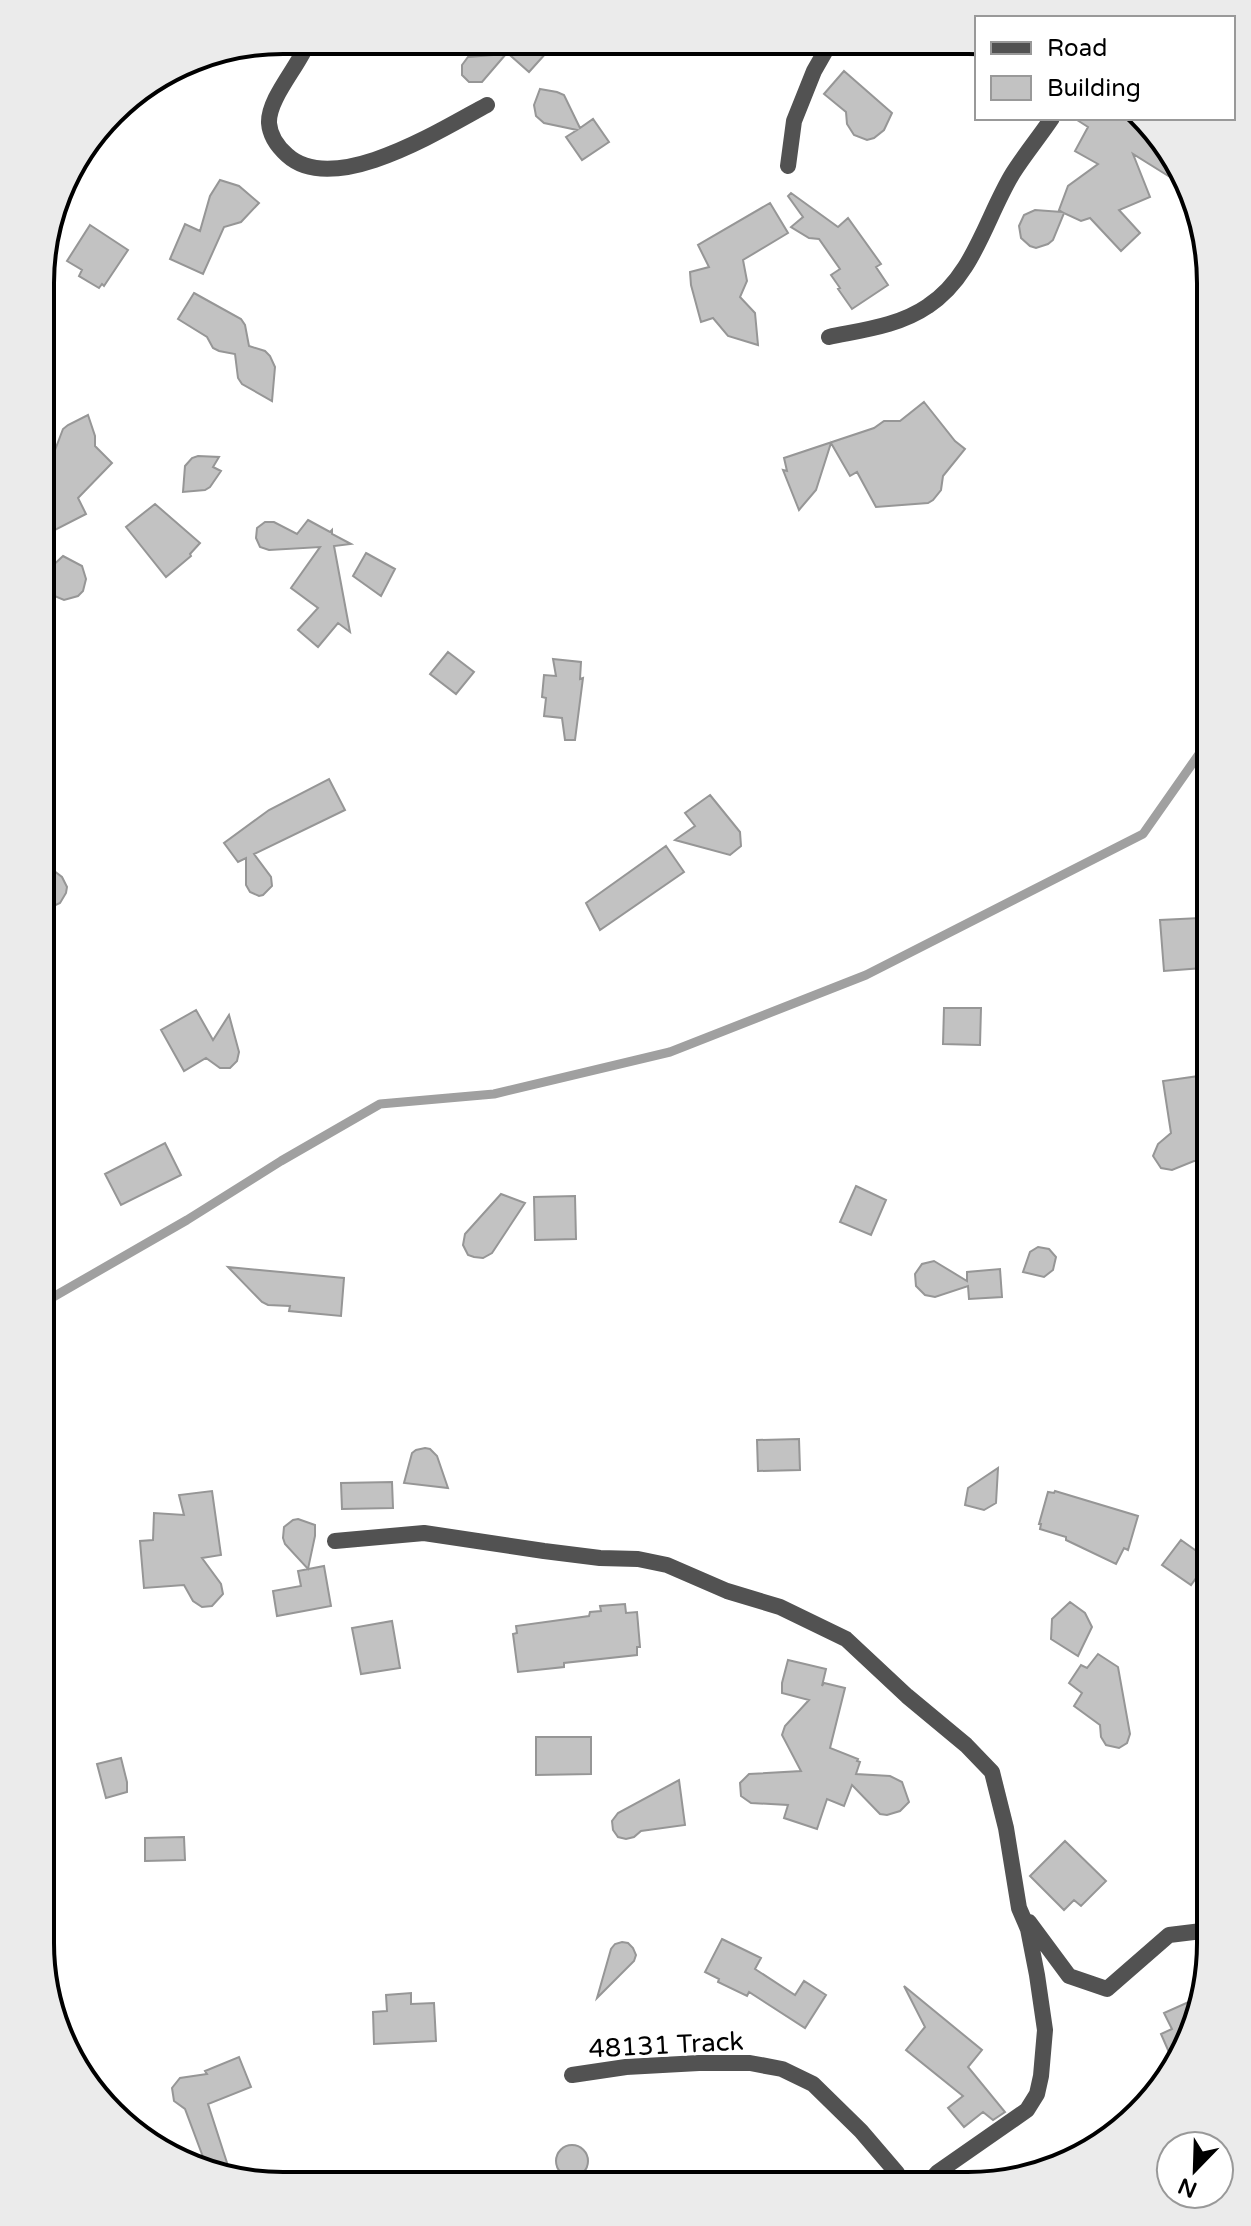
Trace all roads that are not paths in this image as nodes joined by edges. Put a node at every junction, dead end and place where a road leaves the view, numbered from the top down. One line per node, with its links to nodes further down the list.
1 (304, 54): 3 (street)
2 (824, 54): 5 (street)
3 (487, 105)
4 (1051, 120): 6 (street)
5 (788, 166)
6 (829, 337)
7 (335, 1541): 8 (street)
8 (1019, 1908): 9 (street); 12 (street)
9 (1197, 1932)
10 (572, 2075): 11 (street, 48131 Track)
11 (896, 2172)
12 (938, 2172)

